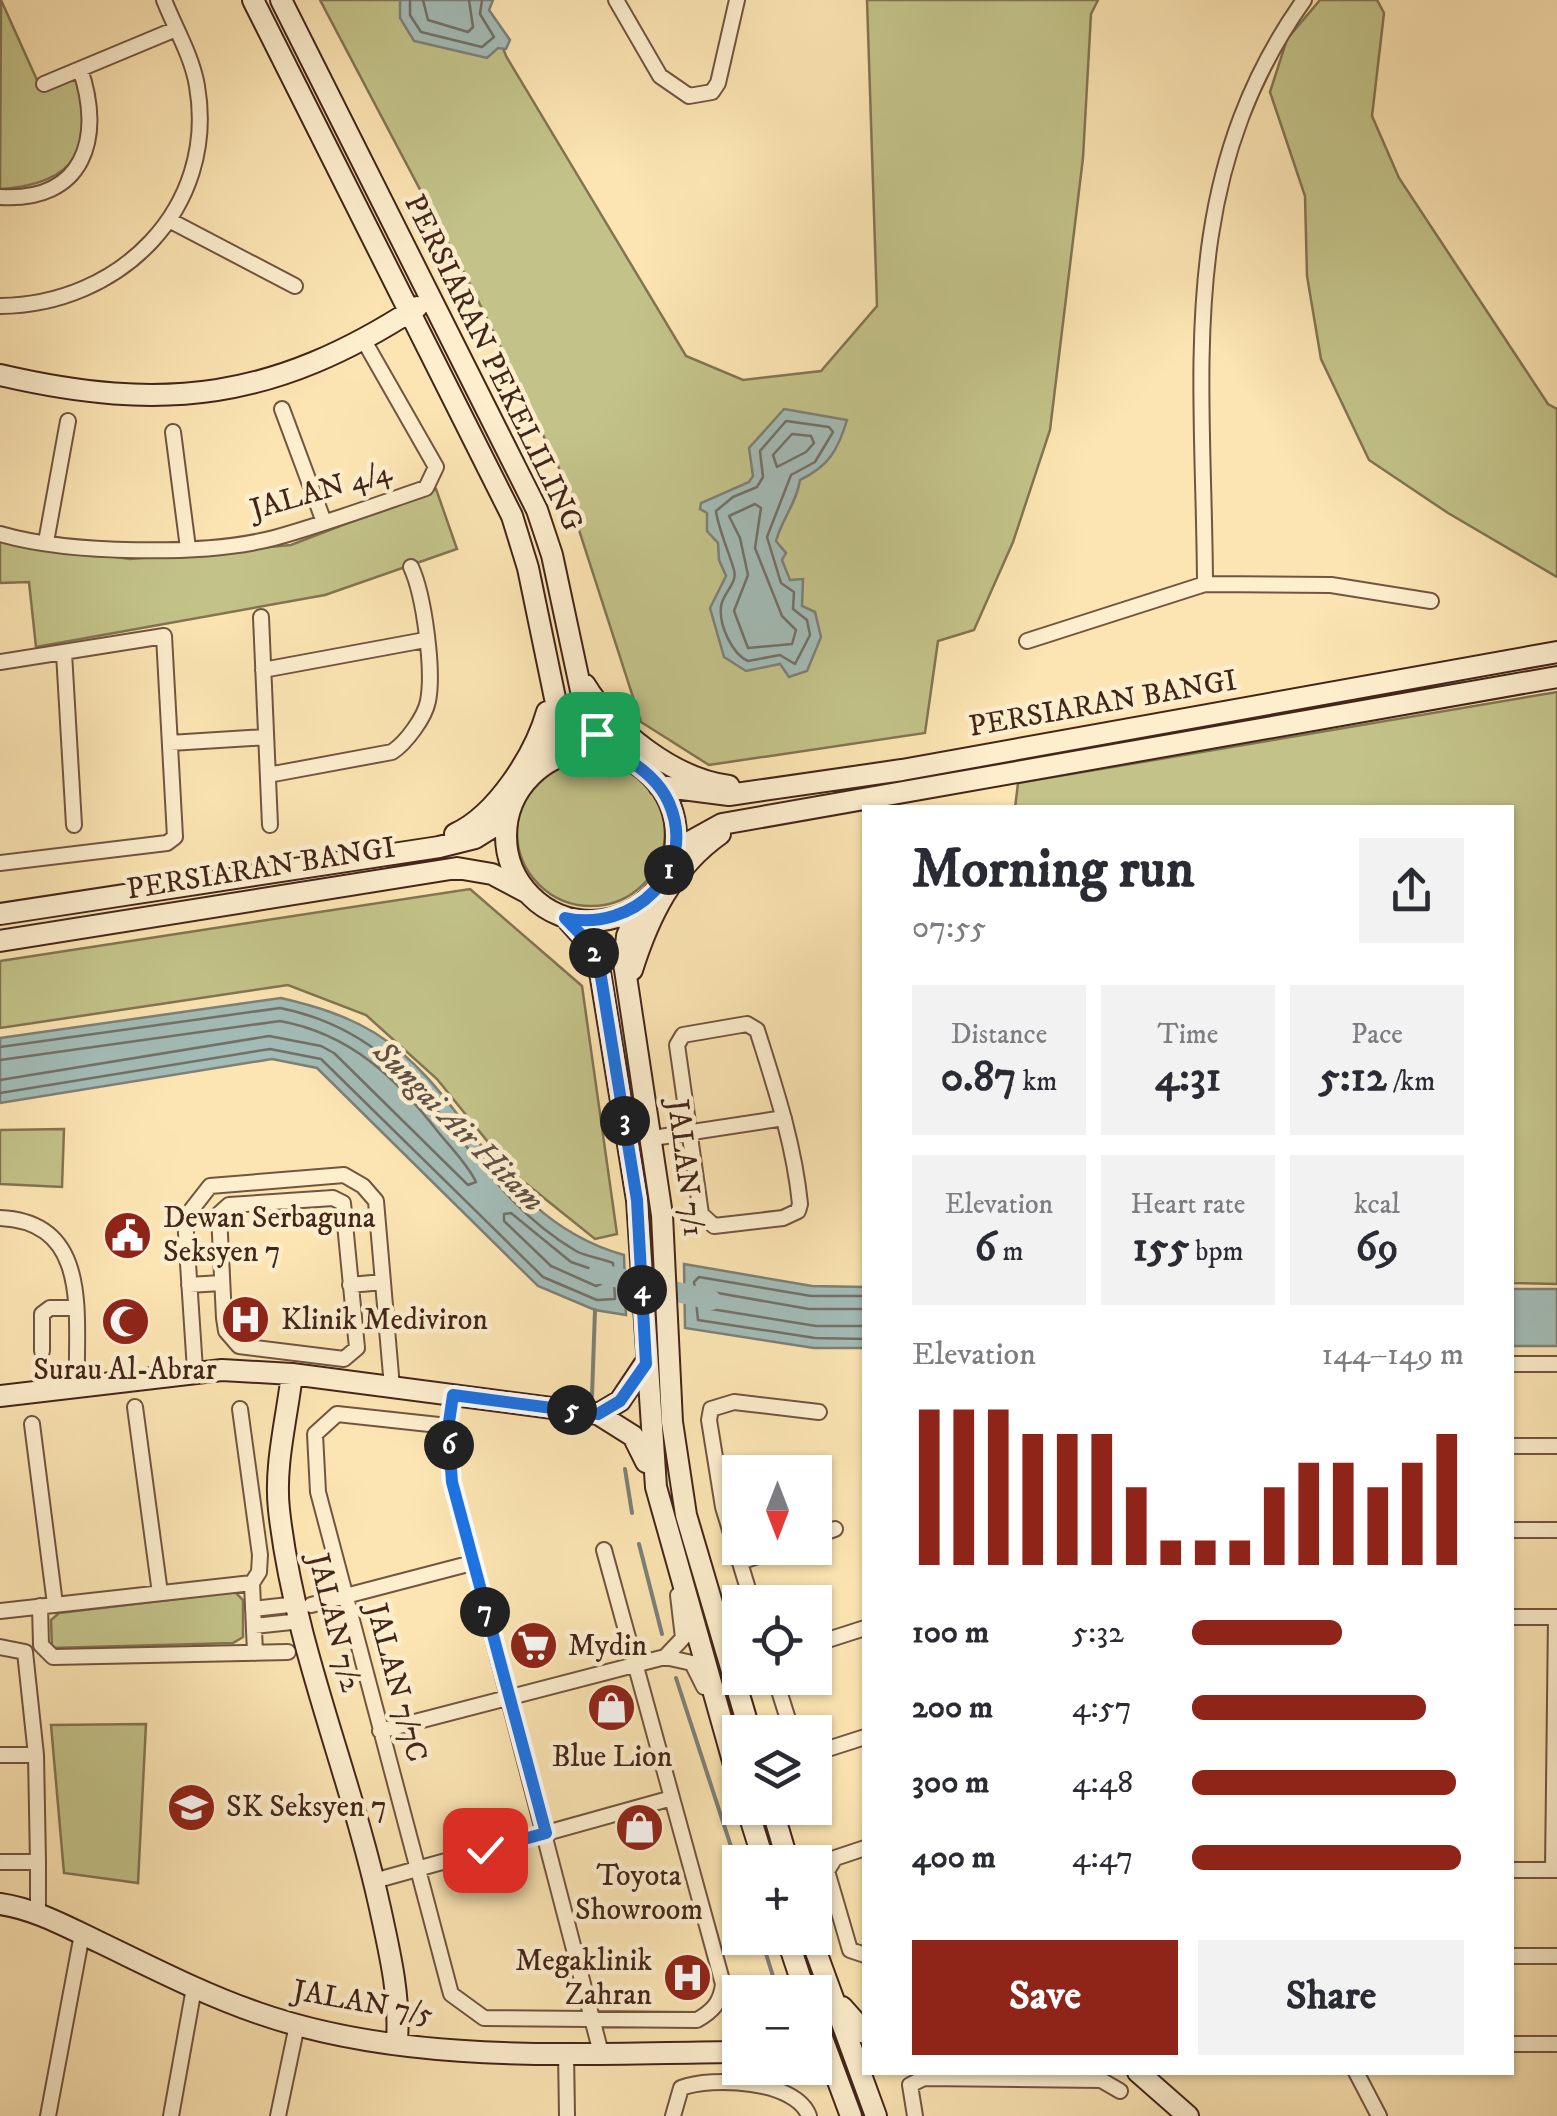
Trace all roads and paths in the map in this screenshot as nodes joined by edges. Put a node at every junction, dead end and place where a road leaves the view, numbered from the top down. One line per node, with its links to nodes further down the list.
1 (164, 0): 7 (street)
2 (253, 0): 15 (main road, PERSIARAN PEKELILING)
3 (281, 0): 13 (main road, PERSIARAN PEKELILING)
4 (616, 0): 5 (street)
5 (738, 0)
6 (1304, 0): 26 (street)
7 (176, 29): 8 (street); 11 (street)
8 (80, 69): 9 (street); 10 (street)
9 (44, 84)
10 (0, 197)
11 (170, 220): 12 (street); 14 (street)
12 (296, 286)
13 (430, 298): 15 (main road); 35 (main road, PERSIARAN PEKELILING)
14 (0, 306)
15 (408, 312): 16 (main road); 37 (main road, PERSIARAN PEKELILING)
16 (363, 339): 17 (main road); 21 (street, JALAN 4/4)
17 (0, 375)
18 (282, 409): 21 (street)
19 (68, 420): 23 (street)
20 (173, 432): 24 (street)
21 (324, 522): 24 (street, JALAN 4/4)
22 (0, 534): 23 (street, JALAN 4/4)
23 (46, 542): 24 (street, JALAN 4/4)
24 (188, 548)
25 (411, 567): 29 (street)
26 (1206, 584): 27 (street); 30 (street)
27 (1432, 601)
28 (261, 618): 34 (street)
29 (425, 640): 34 (street); 42 (street)
30 (1027, 641)
31 (64, 652): 33 (street); 39 (street); 48 (street)
32 (1557, 652): 44 (main road, PERSIARAN BANGI)
33 (0, 662)
34 (263, 670): 38 (street)
35 (577, 670): 40 (main road, PERSIARAN PEKELILING); 44 (main road)
36 (1557, 677): 46 (main road, PERSIARAN BANGI)
37 (553, 686): 41 (main road, PERSIARAN PEKELILING); 50 (main road)
38 (266, 737): 39 (street); 42 (street)
39 (170, 743): 51 (street)
40 (624, 758): 41 (main road); 43 (main road)
41 (539, 768): 45 (main road)
42 (268, 775): 47 (street)
43 (659, 786): 44 (main road, PERSIARAN BANGI); 49 (main road)
44 (766, 790)
45 (507, 818): 50 (main road, PERSIARAN BANGI); 53 (main road)
46 (740, 821): 49 (main road, PERSIARAN BANGI); 58 (main road)
47 (270, 825)
48 (74, 826)
49 (675, 850): 54 (main road)
50 (402, 852): 55 (main road, PERSIARAN BANGI)
51 (0, 863)
52 (431, 872): 53 (main road, PERSIARAN BANGI); 57 (main road, PERSIARAN BANGI); 59 (main road)
53 (526, 892): 56 (main road)
54 (640, 906): 56 (main road); 58 (main road, JALAN 7/1)
55 (0, 914)
56 (565, 918): 59 (main road, JALAN 7/1)
57 (0, 941)
58 (627, 992): 62 (main road, JALAN 7/1)
59 (605, 1001): 70 (main road, JALAN 7/1)
60 (784, 1118): 61 (street); 61 (street); 61 (street)
61 (689, 1133): 62 (street)
62 (653, 1138): 114 (main road, JALAN 7/1)
63 (0, 1218): 68 (street)
64 (383, 1282): 66 (street); 67 (street); 76 (street)
65 (221, 1283): 66 (street); 67 (street); 67 (street)
66 (189, 1285): 73 (street)
67 (350, 1285)
68 (75, 1308): 69 (street); 75 (street)
69 (42, 1352)
70 (646, 1364): 82 (main road); 87 (main road, JALAN 7/1)
71 (1514, 1364): 72 (street)
72 (1557, 1364)
73 (195, 1370): 74 (main road); 75 (main road)
74 (292, 1374): 76 (main road); 101 (main road, JALAN 7/2)
75 (77, 1386): 78 (main road)
76 (392, 1387): 77 (main road)
77 (453, 1395): 82 (main road); 84 (street)
78 (0, 1396)
79 (135, 1407): 97 (street)
80 (240, 1409): 96 (street)
81 (819, 1412): 88 (street)
82 (598, 1414): 87 (main road, JALAN 7/1)
83 (32, 1424): 99 (street)
84 (448, 1426): 95 (street); 98 (street, JALAN 7/7C)
85 (1514, 1446): 86 (street)
86 (1557, 1446)
87 (656, 1488): 94 (main road, JALAN 7/1)
88 (722, 1501)
89 (835, 1530): 92 (street)
90 (1514, 1530): 91 (street)
91 (1557, 1530)
92 (832, 1531)
93 (604, 1550): 112 (street)
94 (673, 1558): 111 (street); 115 (main road, JALAN 7/1)
95 (472, 1563): 98 (street); 113 (street)
96 (252, 1583): 97 (street); 100 (street)
97 (160, 1593): 99 (street)
98 (344, 1596): 101 (street); 117 (street, JALAN 7/7C)
99 (48, 1605): 102 (street); 110 (street)
100 (253, 1610): 101 (street); 105 (street)
101 (304, 1610): 105 (street); 130 (main road, JALAN 7/2)
102 (0, 1612)
103 (1514, 1617): 104 (street)
104 (1556, 1618): 129 (street)
105 (254, 1626): 110 (street)
106 (862, 1629): 107 (street)
107 (832, 1639)
108 (8, 1648): 121 (street)
109 (288, 1652): 110 (street)
110 (255, 1653)
111 (665, 1657): 112 (street); 115 (street)
112 (637, 1664): 113 (street); 122 (street)
113 (509, 1698): 117 (street); 123 (street)
114 (745, 1715)
115 (718, 1717): 116 (main road, JALAN 7/1)
116 (722, 1730)
117 (380, 1731): 127 (street, JALAN 7/7C)
118 (862, 1739): 119 (street)
119 (832, 1748)
120 (0, 1755): 121 (street)
121 (36, 1755): 126 (street)
122 (672, 1798): 123 (street); 140 (street, JALAN 7/7C)
123 (546, 1833): 127 (street); 140 (street)
124 (862, 1849): 134 (street)
125 (0, 1862): 126 (street)
126 (38, 1862): 132 (street)
127 (417, 1869): 130 (street); 140 (street, JALAN 7/7C)
128 (1514, 1870): 129 (street)
129 (1555, 1870)
130 (374, 1881): 143 (main road, JALAN 7/2)
131 (0, 1904): 132 (main road, JALAN 7/5)
132 (38, 1914): 133 (main road, JALAN 7/5)
133 (82, 1934): 137 (main road, JALAN 7/5); 157 (street)
134 (862, 1954)
135 (1514, 1956): 136 (street)
136 (1557, 1956)
137 (194, 1988): 141 (main road, JALAN 7/5); 158 (street)
138 (832, 1991): 142 (main road)
139 (832, 1995): 146 (main road)
140 (595, 2021): 149 (street)
141 (296, 2025): 143 (main road, JALAN 7/5); 159 (street)
142 (862, 2030)
143 (396, 2042): 147 (main road, JALAN 7/5)
144 (1514, 2044): 145 (street)
145 (1557, 2044)
146 (858, 2050): 150 (main road)
147 (566, 2052): 149 (main road, JALAN 7/5); 160 (street)
148 (722, 2052): 149 (main road, JALAN 7/5)
149 (600, 2053)
150 (832, 2054)
151 (864, 2075): 164 (main road)
152 (876, 2075): 164 (main road)
153 (1141, 2075): 166 (main road)
154 (1358, 2075): 167 (street)
155 (831, 2085): 163 (main road)
156 (1120, 2091): 165 (street)
157 (48, 2116)
158 (171, 2116)
159 (278, 2116)
160 (567, 2116)
161 (673, 2116): 162 (street)
162 (809, 2116)
163 (850, 2116)
164 (875, 2116)
165 (915, 2116)
166 (1188, 2116)
167 (1379, 2116)

